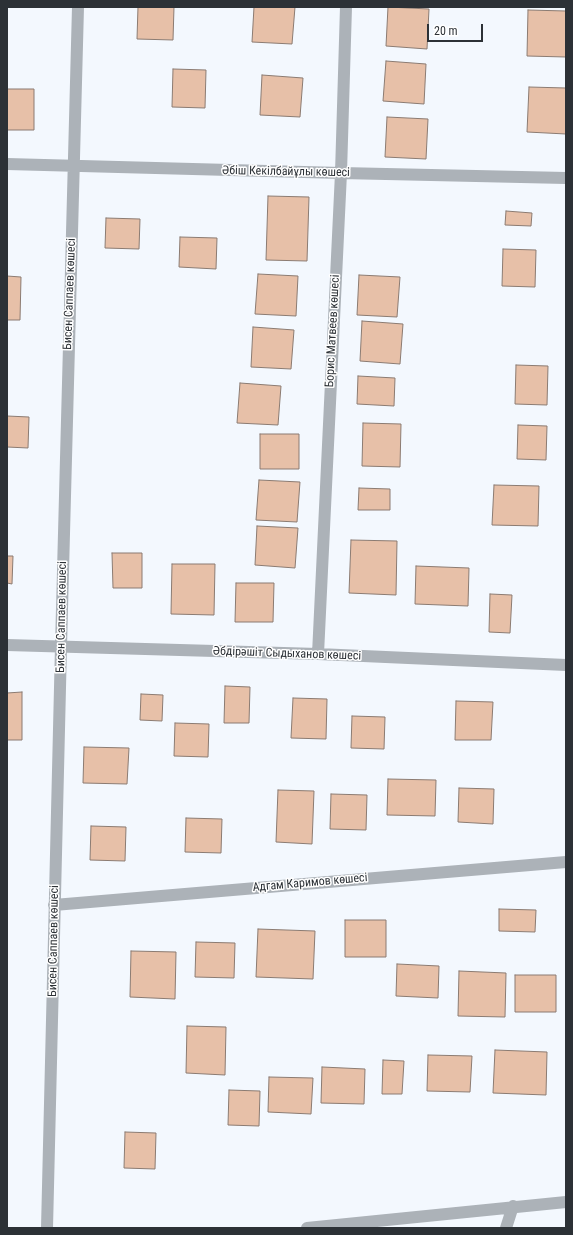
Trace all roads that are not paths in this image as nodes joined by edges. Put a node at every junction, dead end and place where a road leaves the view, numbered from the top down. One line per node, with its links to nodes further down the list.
1 (78, 7): 4 (street, Бисен Саппаев көшесі)
2 (346, 7): 5 (street, Борис Матвеев көшесі)
3 (7, 164): 4 (street, Әбіш Кекілбайұлы көшесі)
4 (74, 166): 5 (street, Әбіш Кекілбайұлы көшесі); 8 (street, Бисен Саппаев көшесі)
5 (341, 173): 6 (street, Әбіш Кекілбайұлы көшесі); 9 (street, Борис Матвеев көшесі)
6 (566, 178)
7 (7, 645): 8 (street, Әбдірәшіт Сыдыханов көшесі)
8 (61, 646): 9 (street, Әбдірәшіт Сыдыханов көшесі); 12 (street, Бисен Саппаев көшесі)
9 (318, 654): 10 (street, Әбдірәшіт Сыдыханов көшесі)
10 (566, 665)
11 (566, 862): 12 (street, Адгам Каримов көшесі)
12 (54, 905): 15 (street, Бисен Саппаев көшесі)
13 (566, 1202): 14 (street)
14 (513, 1206): 16 (street); 17 (street)
15 (48, 1228)
16 (307, 1228)
17 (506, 1228)

